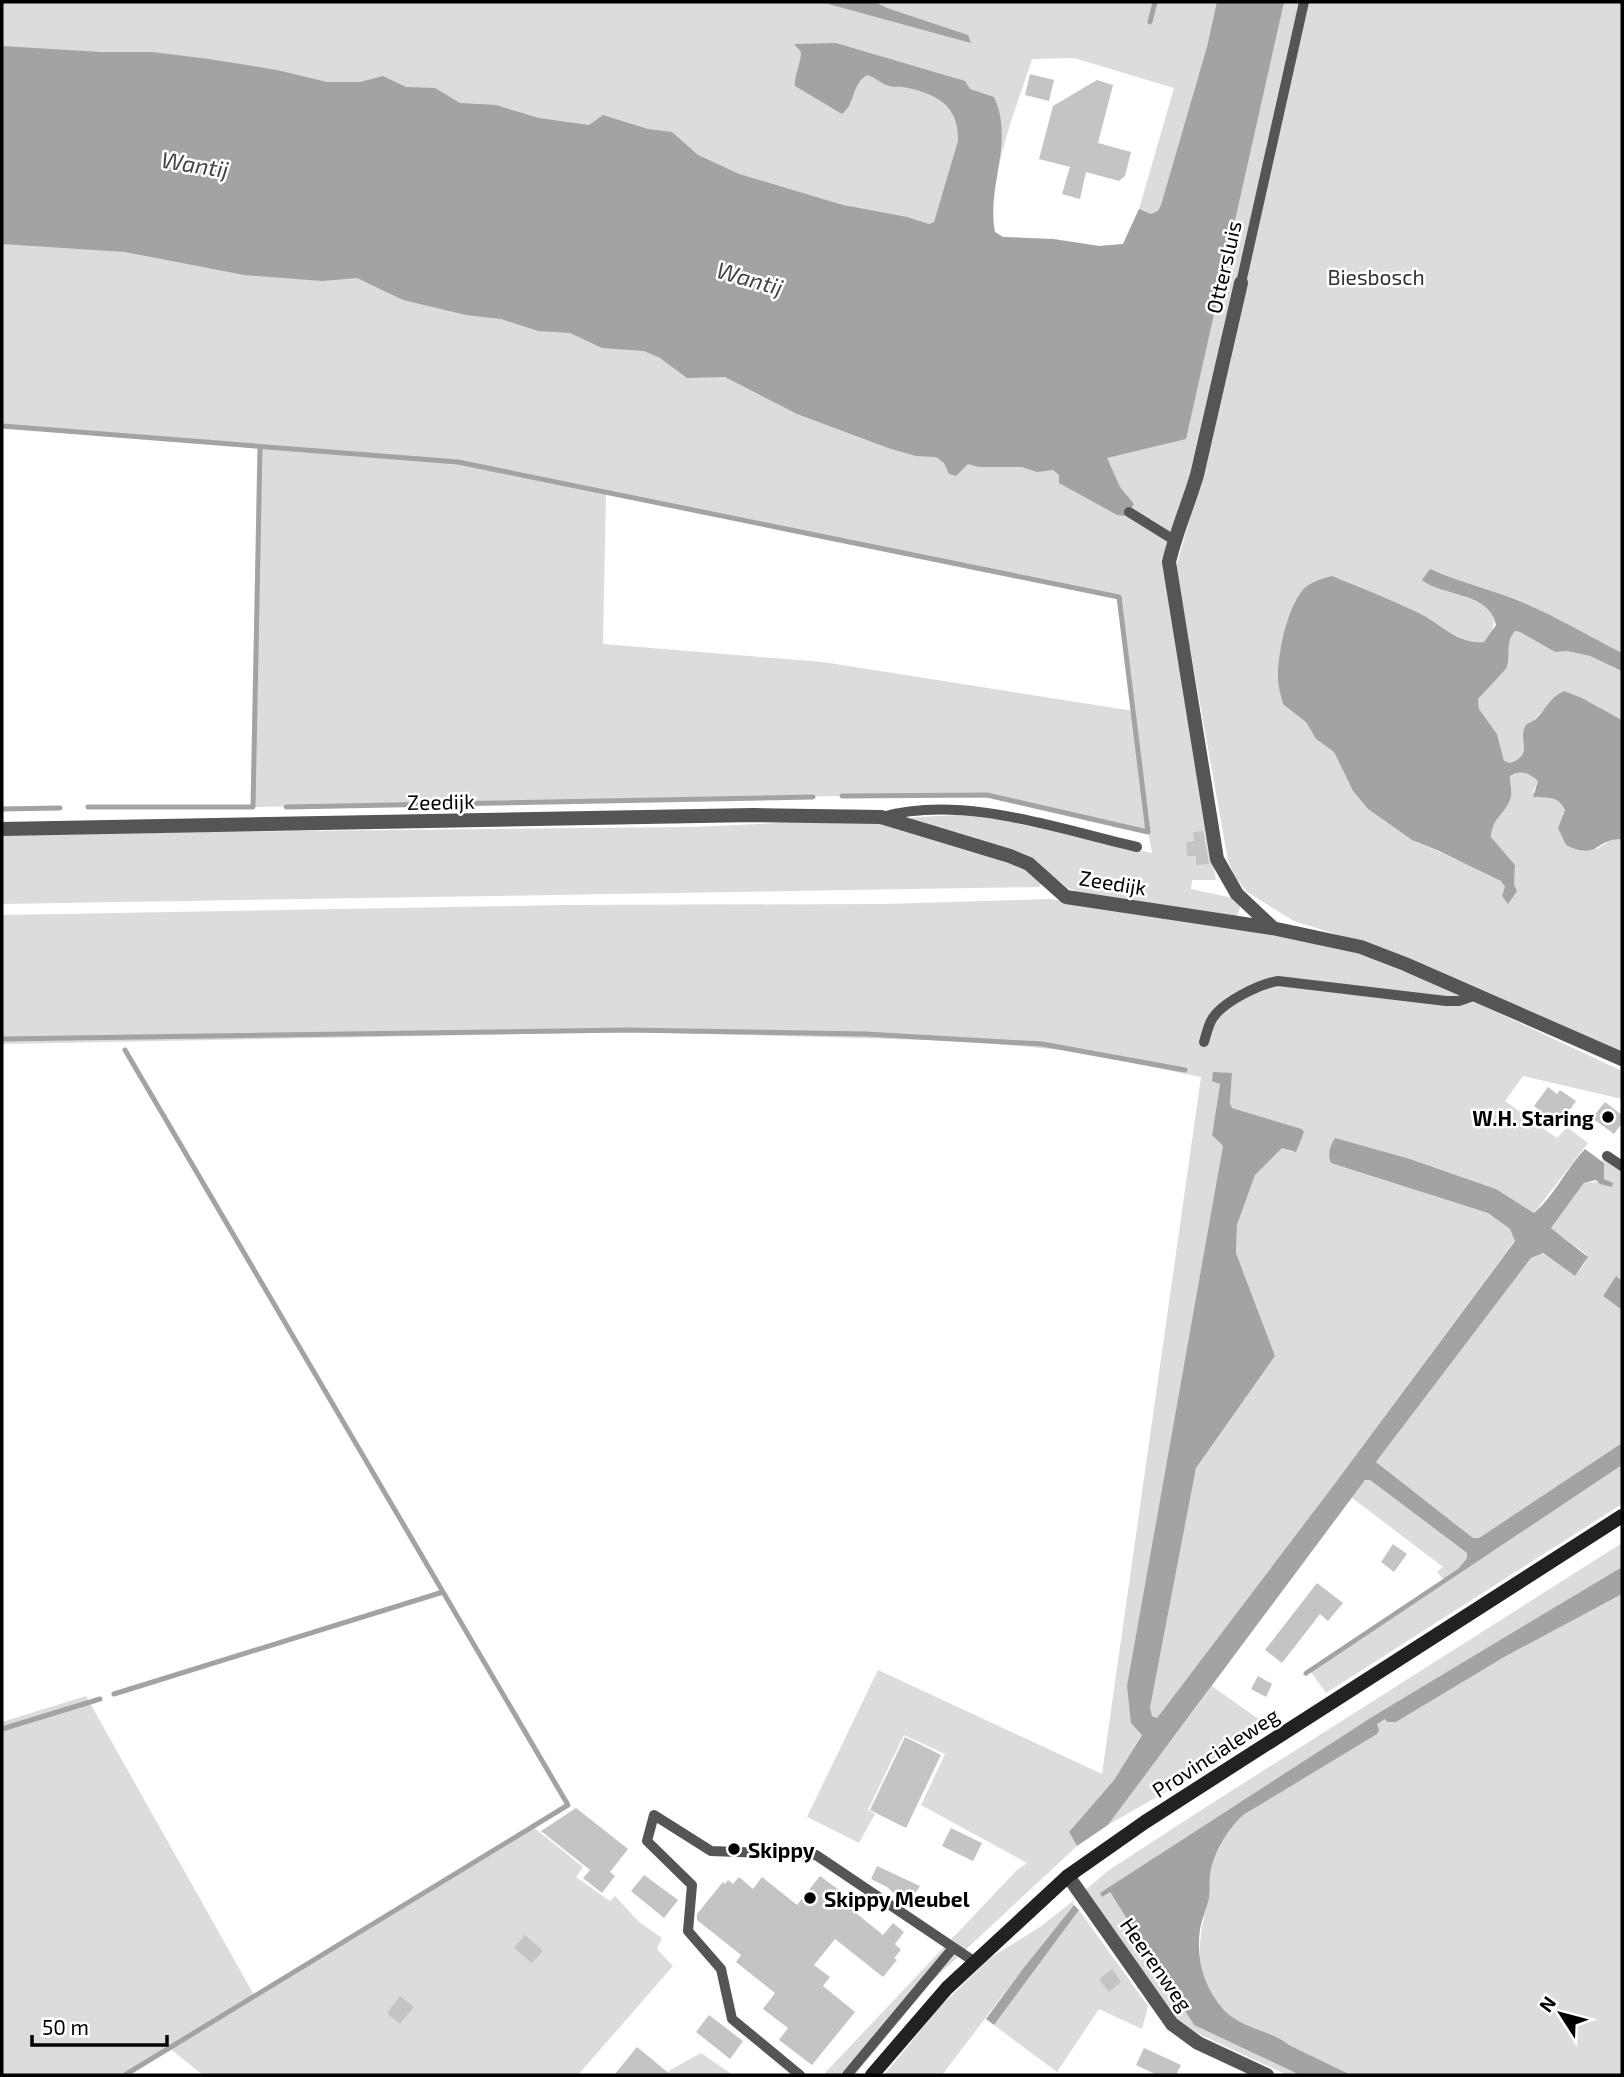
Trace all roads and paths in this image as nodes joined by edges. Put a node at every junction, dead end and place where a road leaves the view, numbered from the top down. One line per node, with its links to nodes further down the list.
1 (1304, 2): 2 (lane, Ottersluis)
2 (1241, 283): 4 (street, Ottersluis)
3 (1129, 512): 4 (lane)
4 (1174, 540): 8 (street)
5 (881, 817): 6 (street, Zeedijk); 7 (lane, Zeedijk); 8 (street, Zeedijk)
6 (2, 829)
7 (1137, 847)
8 (1272, 928): 9 (street, Zeedijk)
9 (1476, 995): 10 (lane); 11 (street, Zeedijk)
10 (1204, 1042)
11 (1622, 1059)
12 (1607, 1156): 13 (lane)
13 (1622, 1166)
14 (1622, 1516): 15 (main road, Provincialeweg)
15 (1068, 1876): 17 (main road, Provincialeweg); 24 (street, Heerenweg)
16 (953, 1948): 17 (lane); 18 (lane); 22 (lane)
17 (975, 1962): 19 (main road, Provincialeweg)
18 (896, 2016): 19 (lane); 20 (lane)
19 (911, 2029): 21 (main road, Provincialeweg)
20 (862, 2057): 21 (lane); 23 (lane)
21 (874, 2073)
22 (800, 2075)
23 (846, 2075)
24 (1267, 2075)

